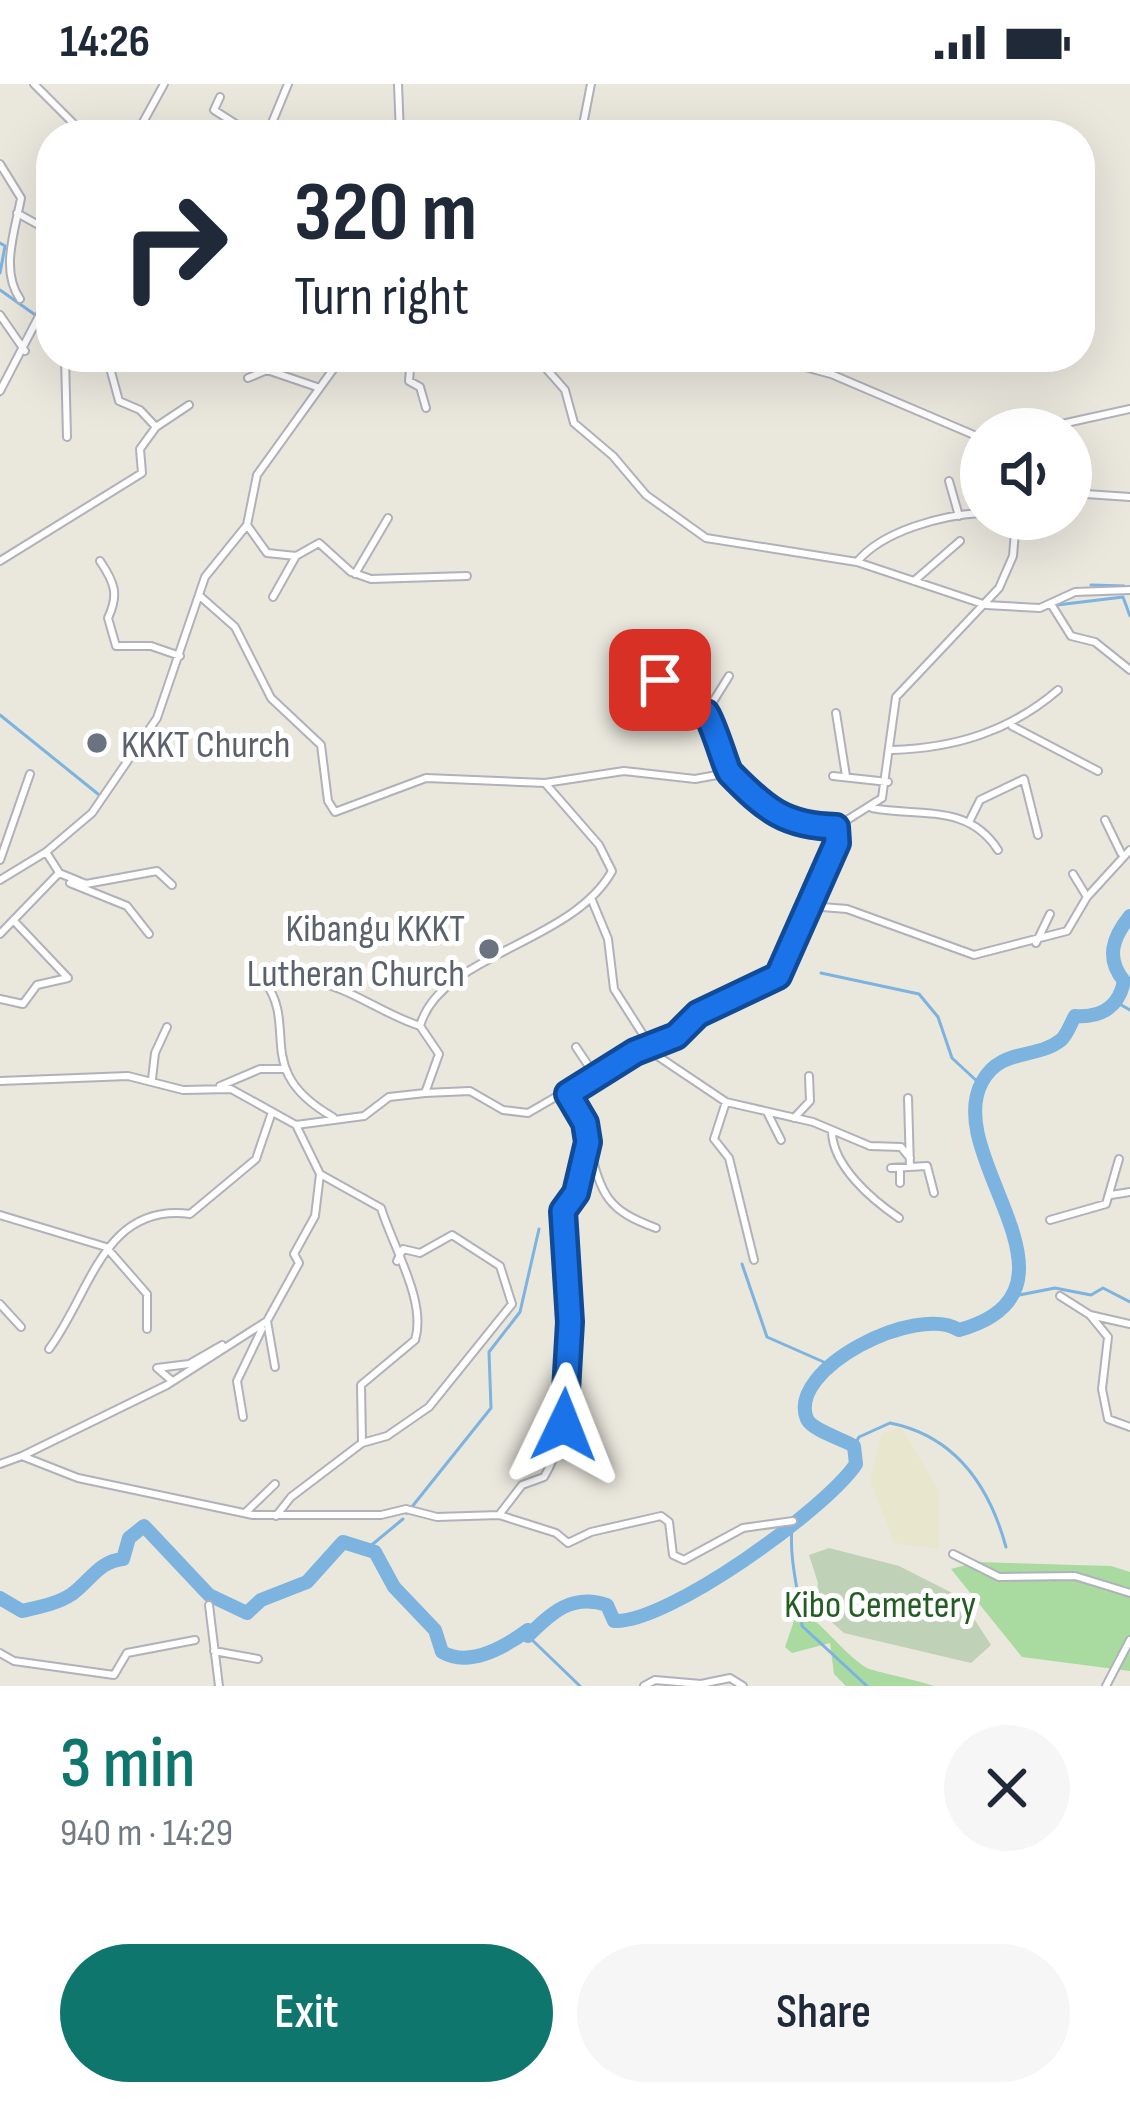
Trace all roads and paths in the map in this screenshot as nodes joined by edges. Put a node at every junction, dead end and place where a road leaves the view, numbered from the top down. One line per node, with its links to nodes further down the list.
1 (164, 84): 8 (street)
2 (288, 84): 10 (street)
3 (398, 84): 11 (street)
4 (591, 84): 12 (street)
5 (31, 85): 7 (street)
6 (220, 97): 9 (street)
7 (69, 120)
8 (144, 120)
9 (230, 120)
10 (273, 120)
11 (399, 120)
12 (584, 120)
13 (0, 164): 14 (street)
14 (17, 213): 15 (street); 16 (street)
15 (36, 224)
16 (20, 299)
17 (0, 315): 19 (street)
18 (36, 327): 19 (street)
19 (25, 351): 30 (street)
20 (65, 372): 37 (street)
21 (112, 372): 35 (street)
22 (262, 372): 28 (street)
23 (273, 372): 29 (street)
24 (330, 372): 29 (street)
25 (409, 372): 32 (street)
26 (549, 372): 49 (street)
27 (824, 372): 36 (street)
28 (248, 378)
29 (317, 387): 43 (street)
30 (0, 391)
31 (189, 405): 35 (street)
32 (426, 408)
33 (1130, 409): 34 (street)
34 (1092, 417)
35 (156, 427): 47 (street)
36 (960, 428)
37 (67, 437)
38 (949, 482): 41 (street)
39 (1092, 494): 40 (street)
40 (1130, 497)
41 (959, 516): 49 (street)
42 (388, 518): 50 (street)
43 (248, 526): 46 (street); 55 (street)
44 (1013, 540): 57 (street)
45 (960, 541): 52 (street)
46 (296, 556): 50 (street); 54 (street)
47 (0, 561)
48 (100, 561): 58 (street)
49 (857, 562): 52 (street)
50 (355, 574): 51 (street)
51 (466, 576)
52 (914, 581): 57 (street)
53 (1130, 590): 56 (street)
54 (273, 597)
55 (201, 598): 58 (street); 73 (street)
56 (1051, 604): 57 (street); 59 (street)
57 (986, 605): 66 (street)
58 (180, 656): 80 (street)
59 (1130, 670)
60 (729, 676): 63 (street)
61 (660, 680): 63 (street)
62 (1058, 690): 65 (street)
63 (706, 713): 68 (street)
64 (836, 713): 71 (street)
65 (1012, 726): 66 (street); 67 (street)
66 (892, 750): 72 (street)
67 (1098, 771)
68 (728, 772): 73 (street); 77 (street)
69 (30, 774): 82 (street)
70 (833, 776): 71 (street)
71 (846, 776): 72 (street)
72 (888, 782): 74 (street)
73 (545, 783): 88 (street)
74 (872, 808): 76 (street); 77 (street)
75 (1105, 820): 81 (street)
76 (969, 822): 78 (street); 79 (street)
77 (836, 827): 89 (street)
78 (1038, 836)
79 (998, 850)
80 (46, 852): 83 (street); 85 (street)
81 (1126, 852): 87 (street)
82 (0, 856)
83 (59, 873): 86 (street); 91 (street); 93 (street)
84 (1073, 874): 87 (street)
85 (0, 880)
86 (172, 884)
87 (1087, 897): 94 (street)
88 (591, 898): 98 (street); 100 (street)
89 (809, 906): 94 (street); 100 (street)
90 (1050, 914): 94 (street)
91 (14, 921): 92 (street); 97 (street)
92 (0, 934)
93 (149, 934)
94 (1036, 943)
95 (309, 980): 98 (street)
96 (265, 982): 102 (street)
97 (0, 999)
98 (420, 1026): 108 (street)
99 (167, 1027): 105 (street)
100 (650, 1045): 104 (street); 111 (street)
101 (575, 1047): 104 (street)
102 (285, 1070): 107 (street); 114 (street)
103 (809, 1076): 115 (street)
104 (596, 1077): 109 (street)
105 (152, 1079): 106 (street); 107 (street)
106 (0, 1081)
107 (217, 1088): 112 (street)
108 (425, 1093): 109 (street); 116 (street)
109 (568, 1094): 119 (street)
110 (908, 1098): 121 (street)
111 (726, 1102): 113 (street); 133 (street)
112 (273, 1111): 116 (street); 132 (street)
113 (768, 1114): 115 (street); 118 (street)
114 (333, 1117)
115 (794, 1118): 117 (street)
116 (296, 1125): 123 (street)
117 (832, 1132): 121 (street); 129 (street)
118 (782, 1140)
119 (588, 1142): 131 (street); 153 (street)
120 (1119, 1159): 127 (street)
121 (907, 1165): 122 (street); 124 (street); 126 (street)
122 (891, 1168)
123 (320, 1174): 134 (street); 138 (street)
124 (900, 1183)
125 (1130, 1192): 127 (street)
126 (934, 1193)
127 (1111, 1195): 130 (street)
128 (0, 1215): 132 (street)
129 (899, 1218)
130 (1050, 1220)
131 (656, 1228)
132 (106, 1247): 141 (street); 143 (street)
133 (754, 1260)
134 (397, 1261): 148 (street); 148 (street)
135 (1060, 1296): 137 (street)
136 (0, 1304): 140 (street)
137 (1090, 1315): 139 (street); 147 (street)
138 (267, 1322): 142 (street); 144 (street); 146 (street)
139 (1130, 1324)
140 (21, 1327)
141 (147, 1329)
142 (224, 1346): 145 (street); 145 (street)
143 (49, 1349)
144 (275, 1367)
145 (171, 1380): 149 (street)
146 (243, 1417)
147 (1130, 1427)
148 (362, 1443): 154 (street)
149 (22, 1456): 150 (street); 152 (street)
150 (0, 1464)
151 (275, 1484): 152 (street)
152 (245, 1513): 154 (street)
153 (499, 1515): 154 (street); 155 (street)
154 (276, 1516)
155 (793, 1521)
156 (953, 1554): 157 (street)
157 (1130, 1593)
158 (209, 1605): 161 (street)
159 (195, 1640): 162 (street)
160 (1130, 1640): 167 (street)
161 (214, 1651): 163 (street); 164 (street)
162 (0, 1652)
163 (258, 1660)
164 (219, 1686)
165 (644, 1686): 166 (street)
166 (743, 1686)
167 (1106, 1686)

